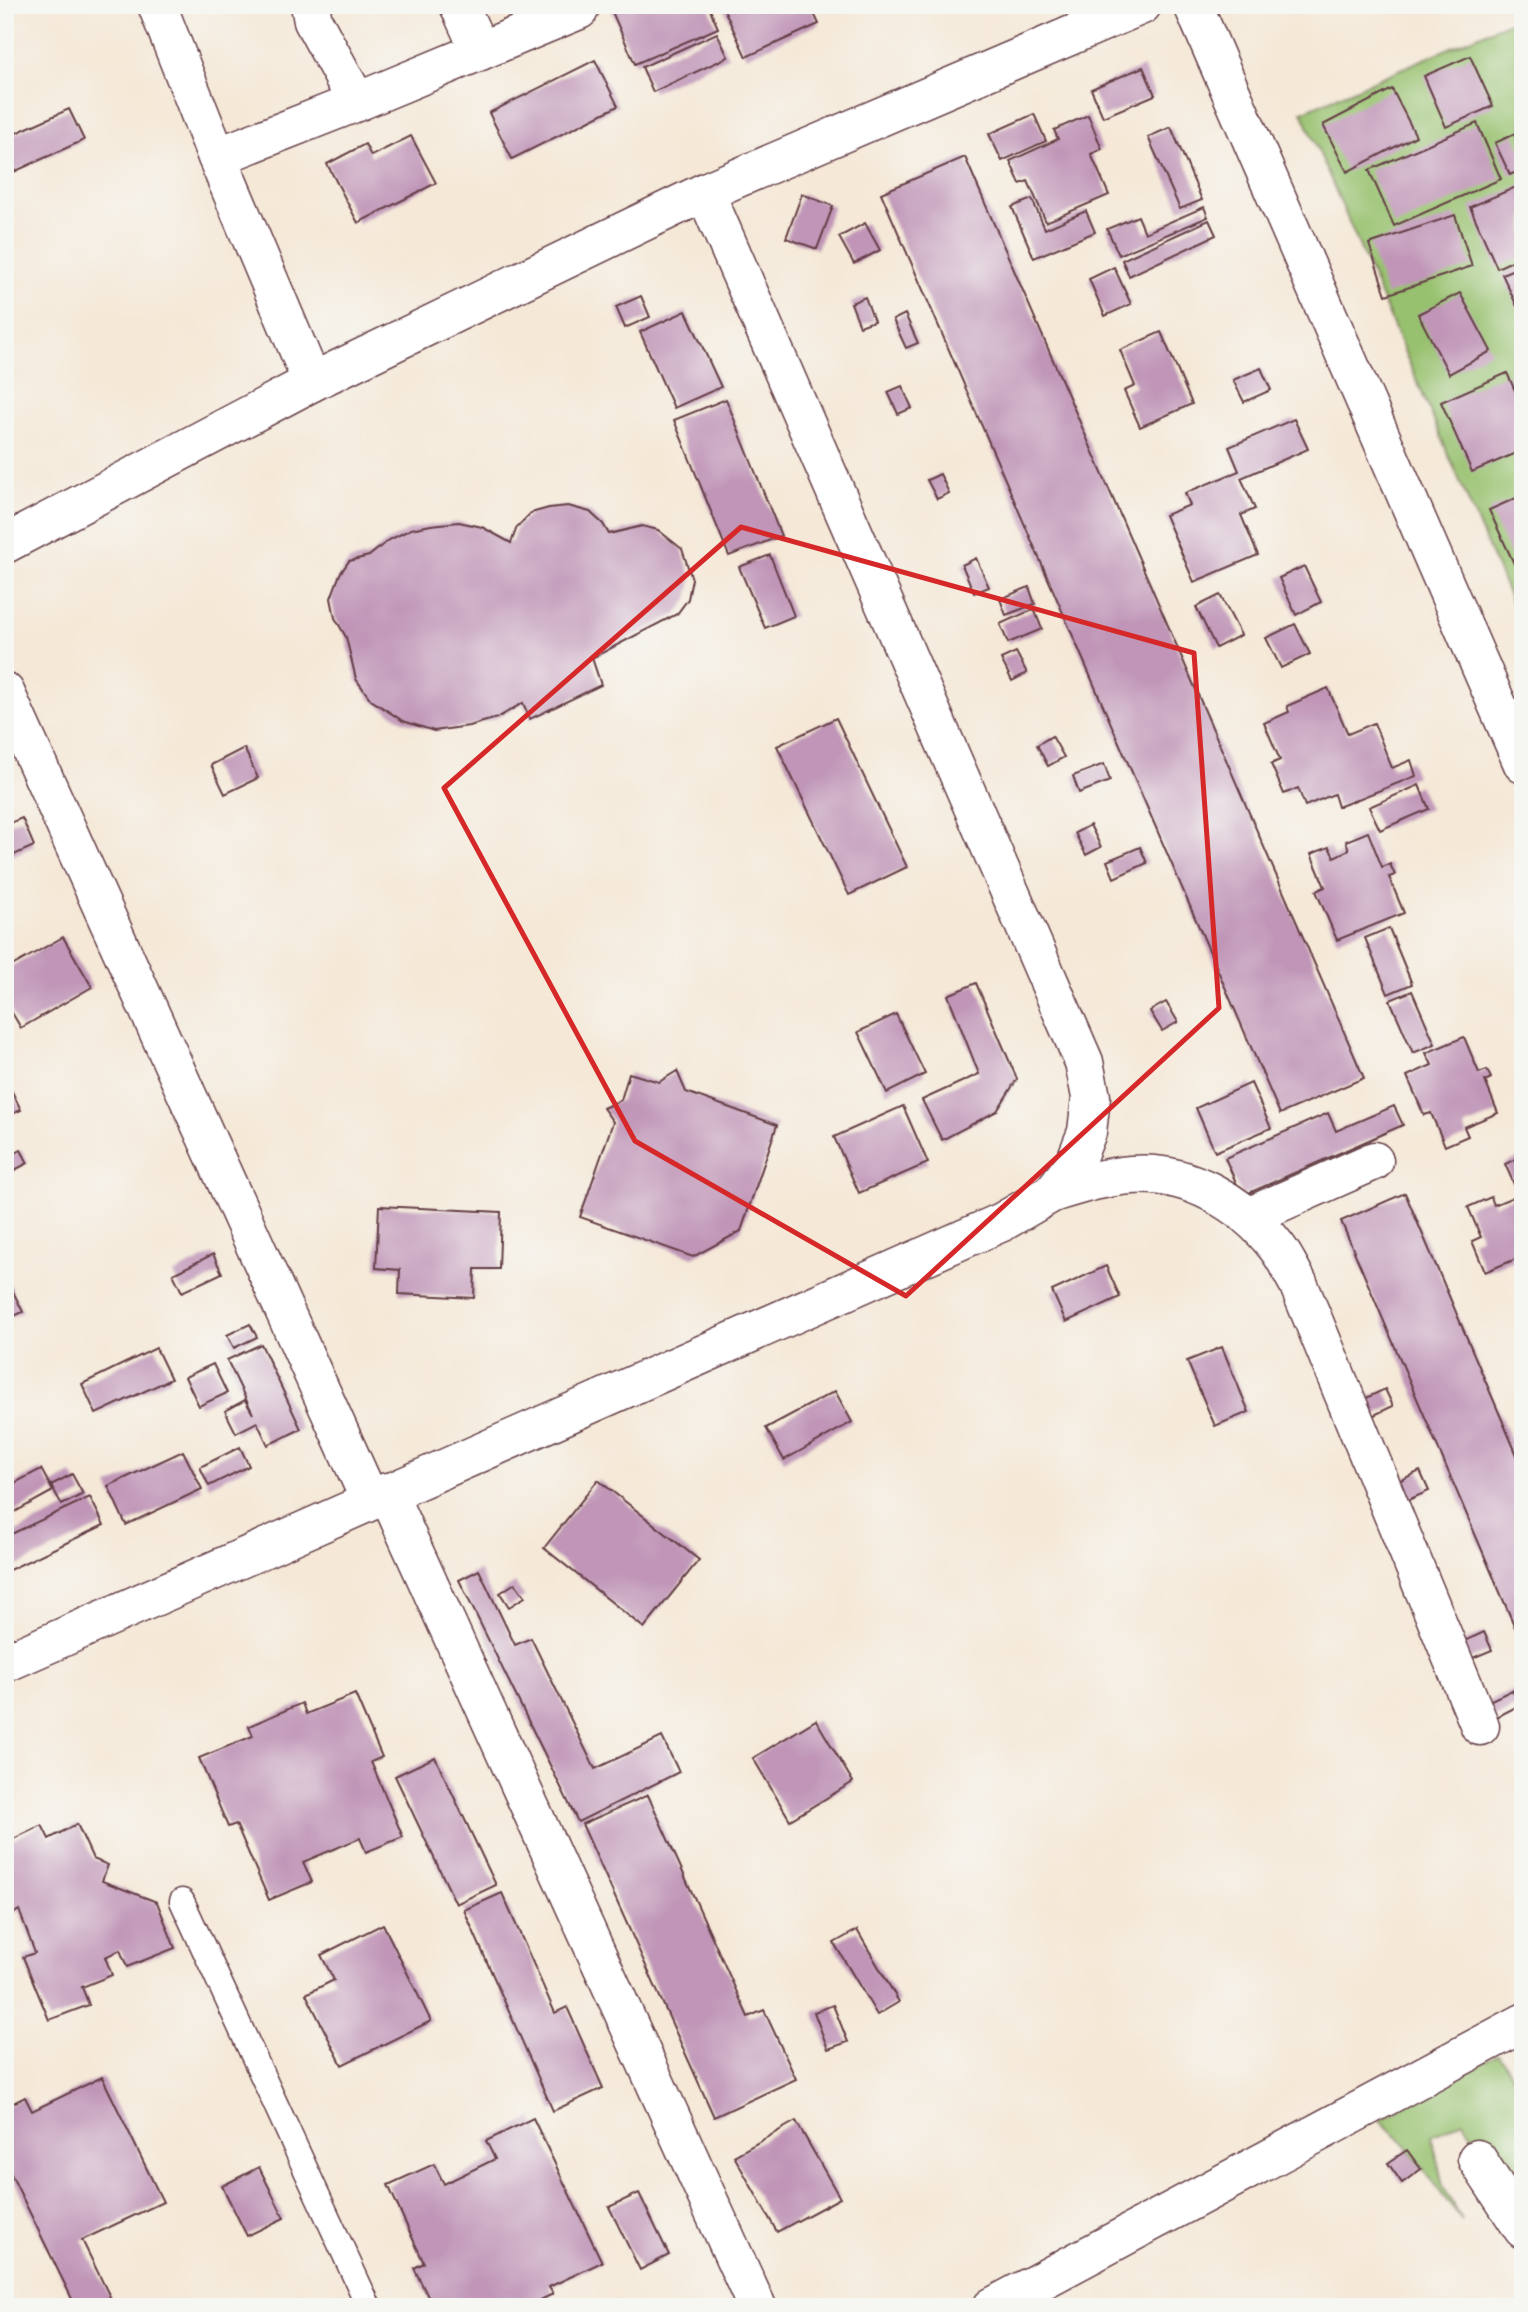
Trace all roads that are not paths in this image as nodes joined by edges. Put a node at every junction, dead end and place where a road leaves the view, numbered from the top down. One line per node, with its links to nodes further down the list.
1 (157, 5): 9 (street)
2 (310, 5): 8 (street)
3 (459, 5): 7 (street)
4 (1142, 5): 10 (street)
5 (1193, 5): 14 (street)
6 (579, 10): 7 (street)
7 (480, 51): 8 (street)
8 (357, 102): 9 (street)
9 (217, 157): 11 (street)
10 (705, 192): 11 (street); 16 (street)
11 (312, 382): 12 (street)
12 (5, 544)
13 (5, 692): 18 (street)
14 (1523, 764)
15 (1374, 1161): 17 (street)
16 (1052, 1194): 17 (street); 18 (street)
17 (1250, 1216): 20 (street)
18 (379, 1496): 19 (street); 26 (street)
19 (5, 1663)
20 (1480, 1726)
21 (182, 1901): 25 (lane)
22 (1523, 2023): 27 (street)
23 (1478, 2159): 24 (street)
24 (1523, 2229)
25 (369, 2307)
26 (757, 2307)
27 (992, 2307)

